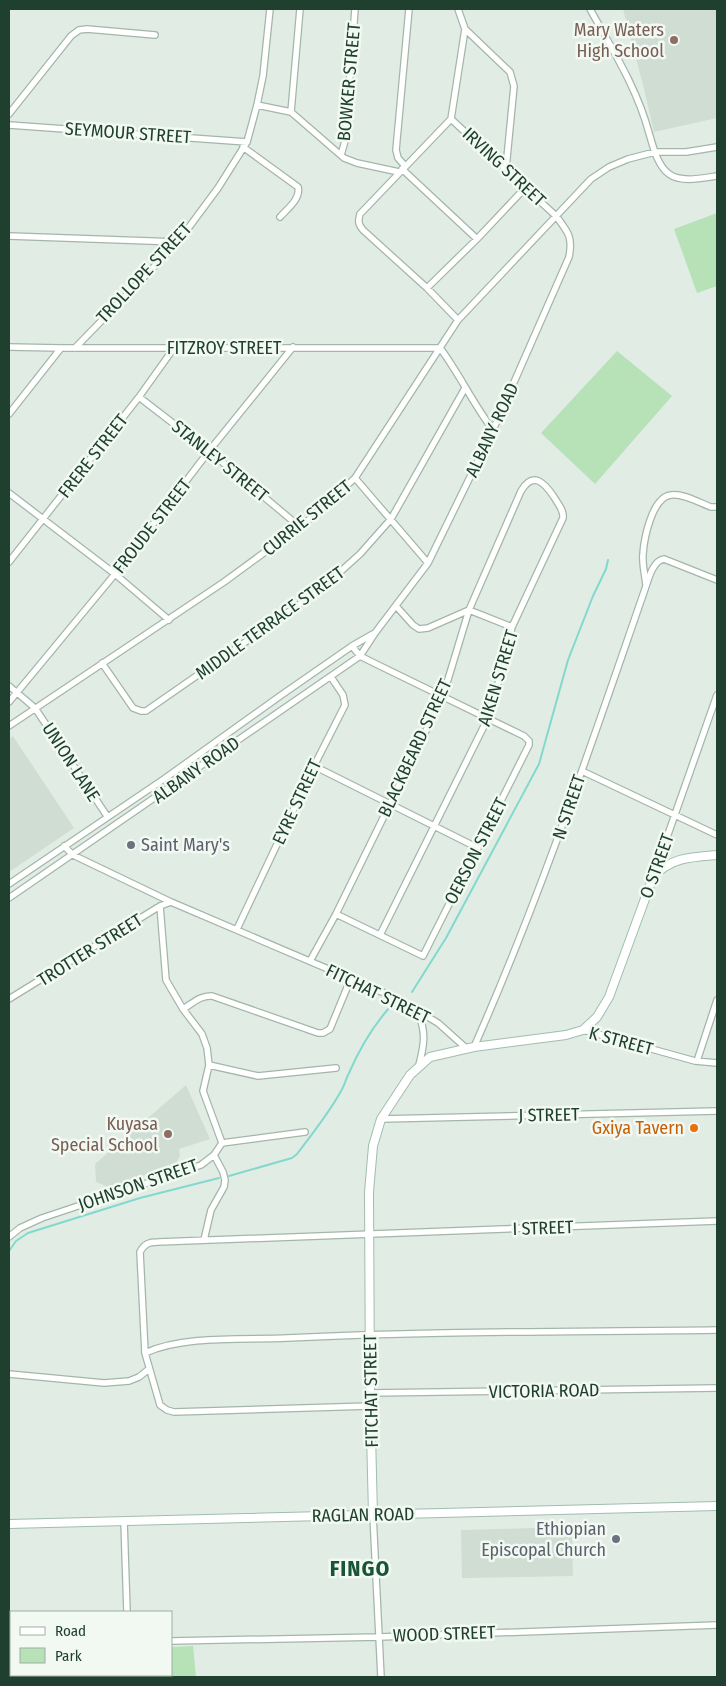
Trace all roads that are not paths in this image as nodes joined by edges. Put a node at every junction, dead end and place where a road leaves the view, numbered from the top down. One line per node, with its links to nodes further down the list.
1 (270, 9): 9 (street, TROLLOPE STREET)
2 (300, 9): 10 (street)
3 (356, 9): 17 (street, BOWKER STREET)
4 (409, 9): 19 (street)
5 (458, 9): 7 (street)
6 (590, 9): 16 (street)
7 (465, 28): 12 (street); 18 (street)
8 (155, 35): 11 (street)
9 (257, 105): 10 (street); 14 (street, TROLLOPE STREET)
10 (291, 112): 17 (street)
11 (9, 114)
12 (451, 119): 18 (street, IRVING STREET); 19 (street)
13 (9, 125): 14 (street, SEYMOUR STREET)
14 (245, 144): 23 (street); 26 (street, TROLLOPE STREET)
15 (717, 147): 16 (street)
16 (655, 152): 20 (street); 22 (street)
17 (341, 156): 19 (street)
18 (506, 168): 21 (street, IRVING STREET)
19 (402, 169): 25 (street); 27 (street)
20 (717, 176)
21 (525, 188): 22 (street, IRVING STREET); 25 (street)
22 (556, 216): 28 (street, CURRIE STREET); 38 (street, ALBANY ROAD)
23 (280, 217)
24 (9, 236): 26 (street)
25 (477, 239): 27 (street)
26 (178, 242): 32 (street, TROLLOPE STREET)
27 (427, 288): 28 (street)
28 (458, 320): 34 (street, CURRIE STREET)
29 (9, 347): 31 (street, FITZROY STREET)
30 (293, 347): 33 (street, FITZROY STREET); 34 (street, FITZROY STREET); 39 (street, FROUDE STREET)
31 (61, 348): 32 (street, FITZROY STREET); 37 (street)
32 (75, 348): 33 (street, FITZROY STREET)
33 (174, 348): 36 (street, FRERE STREET)
34 (440, 348): 35 (street); 40 (street, CURRIE STREET)
35 (465, 388): 38 (street); 44 (street, MIDDLE TERRACE STREET)
36 (138, 397): 39 (street, STANLEY STREET); 45 (street, FRERE STREET)
37 (9, 414)
38 (493, 430): 48 (street, ALBANY ROAD)
39 (209, 452): 46 (street, STANLEY STREET); 49 (street, FROUDE STREET)
40 (355, 478): 44 (street); 46 (street, CURRIE STREET)
41 (535, 480): 53 (street, BLACKBEARD STREET); 55 (street, AIKEN STREET)
42 (9, 493): 45 (street)
43 (717, 507): 51 (street)
44 (391, 519): 48 (street); 59 (street, MIDDLE TERRACE STREET)
45 (43, 520): 47 (street, FRERE STREET); 49 (street)
46 (300, 527): 54 (street, CURRIE STREET)
47 (9, 562)
48 (428, 563): 52 (street, ALBANY ROAD)
49 (115, 574): 54 (street); 62 (street, FROUDE STREET)
50 (717, 580): 51 (street, N STREET)
51 (646, 587): 72 (street, N STREET)
52 (396, 606): 53 (street); 56 (street, ALBANY ROAD)
53 (469, 610): 55 (street); 65 (street, BLACKBEARD STREET)
54 (170, 620): 59 (street, CURRIE STREET)
55 (512, 627): 69 (street, AIKEN STREET)
56 (375, 633): 57 (street, ALBANY ROAD); 58 (street, ALBANY ROAD)
57 (352, 646): 58 (street); 64 (street, ALBANY ROAD)
58 (360, 656): 60 (street, ALBANY ROAD); 65 (street)
59 (102, 663): 68 (street, CURRIE STREET)
60 (330, 677): 67 (street, ALBANY ROAD); 71 (street, EYRE STREET)
61 (9, 686): 62 (street, UNION LANE)
62 (16, 692): 66 (street, FROUDE STREET); 68 (street, UNION LANE)
63 (717, 695): 76 (street, O STREET)
64 (280, 696): 67 (street); 73 (street, ALBANY ROAD)
65 (443, 696): 69 (street); 75 (street, BLACKBEARD STREET)
66 (9, 702)
67 (287, 706): 74 (street, ALBANY ROAD)
68 (35, 708): 70 (street, CURRIE STREET); 77 (street, UNION LANE)
69 (488, 718): 78 (street, AIKEN STREET); 81 (street, OERSON STREET)
70 (9, 726)
71 (314, 766): 75 (street); 90 (street, EYRE STREET)
72 (582, 771): 76 (street); 99 (street, N STREET)
73 (164, 779): 74 (street); 77 (street, ALBANY ROAD)
74 (170, 787): 82 (street, ALBANY ROAD)
75 (388, 804): 78 (street); 89 (street, BLACKBEARD STREET)
76 (675, 815): 79 (street); 84 (street, O STREET)
77 (107, 816): 80 (street, ALBANY ROAD)
78 (434, 825): 81 (street); 91 (street, AIKEN STREET)
79 (717, 835)
80 (64, 846): 82 (street, FITCHAT STREET); 85 (street, ALBANY ROAD)
81 (478, 848): 91 (street, OERSON STREET)
82 (73, 855): 86 (street, ALBANY ROAD); 87 (street, FITCHAT STREET)
83 (717, 855): 84 (street)
84 (652, 877): 98 (street, O STREET)
85 (9, 884)
86 (10, 896)
87 (171, 902): 88 (street, TROTTER STREET); 90 (street, FITCHAT STREET)
88 (160, 906): 94 (street, TROTTER STREET); 96 (street)
89 (336, 914): 91 (street); 92 (street, BLACKBEARD STREET)
90 (237, 929): 92 (street, FITCHAT STREET)
91 (380, 935)
92 (310, 961): 93 (street, FITCHAT STREET)
93 (351, 978): 96 (street); 97 (street, FITCHAT STREET)
94 (9, 999)
95 (717, 1000): 100 (street)
96 (183, 1009): 102 (street)
97 (417, 1009): 99 (street, FITCHAT STREET); 103 (street)
98 (583, 1030): 99 (street, K STREET); 100 (street, K STREET)
99 (470, 1048): 103 (street, FITCHAT STREET)
100 (697, 1061): 101 (street, K STREET)
101 (717, 1063)
102 (208, 1065): 104 (street); 108 (street)
103 (419, 1065): 106 (street, FITCHAT STREET)
104 (336, 1068)
105 (717, 1111): 106 (street, J STREET)
106 (381, 1119): 111 (street, FITCHAT STREET)
107 (304, 1132): 108 (street)
108 (222, 1143): 109 (street, JOHNSON STREET)
109 (214, 1155): 112 (street, JOHNSON STREET); 113 (street)
110 (717, 1222): 111 (street, I STREET)
111 (369, 1234): 113 (street, I STREET); 115 (street, FITCHAT STREET)
112 (9, 1237)
113 (204, 1240): 116 (street, I STREET)
114 (717, 1330): 115 (street)
115 (370, 1334): 116 (street); 120 (street, FITCHAT STREET)
116 (145, 1352): 117 (street, I STREET)
117 (150, 1369): 118 (street); 121 (street, I STREET)
118 (9, 1374)
119 (717, 1388): 120 (street, VICTORIA ROAD)
120 (370, 1393): 121 (street, FITCHAT STREET)
121 (370, 1406): 123 (street, FITCHAT STREET)
122 (717, 1506): 123 (street, RAGLAN ROAD)
123 (373, 1515): 124 (street, RAGLAN ROAD); 128 (street)
124 (124, 1521): 125 (street, RAGLAN ROAD); 126 (street)
125 (9, 1524)
126 (127, 1611)
127 (717, 1625): 128 (street, WOOD STREET)
128 (379, 1637): 129 (street, WOOD STREET); 130 (street)
129 (172, 1641)
130 (381, 1677)

